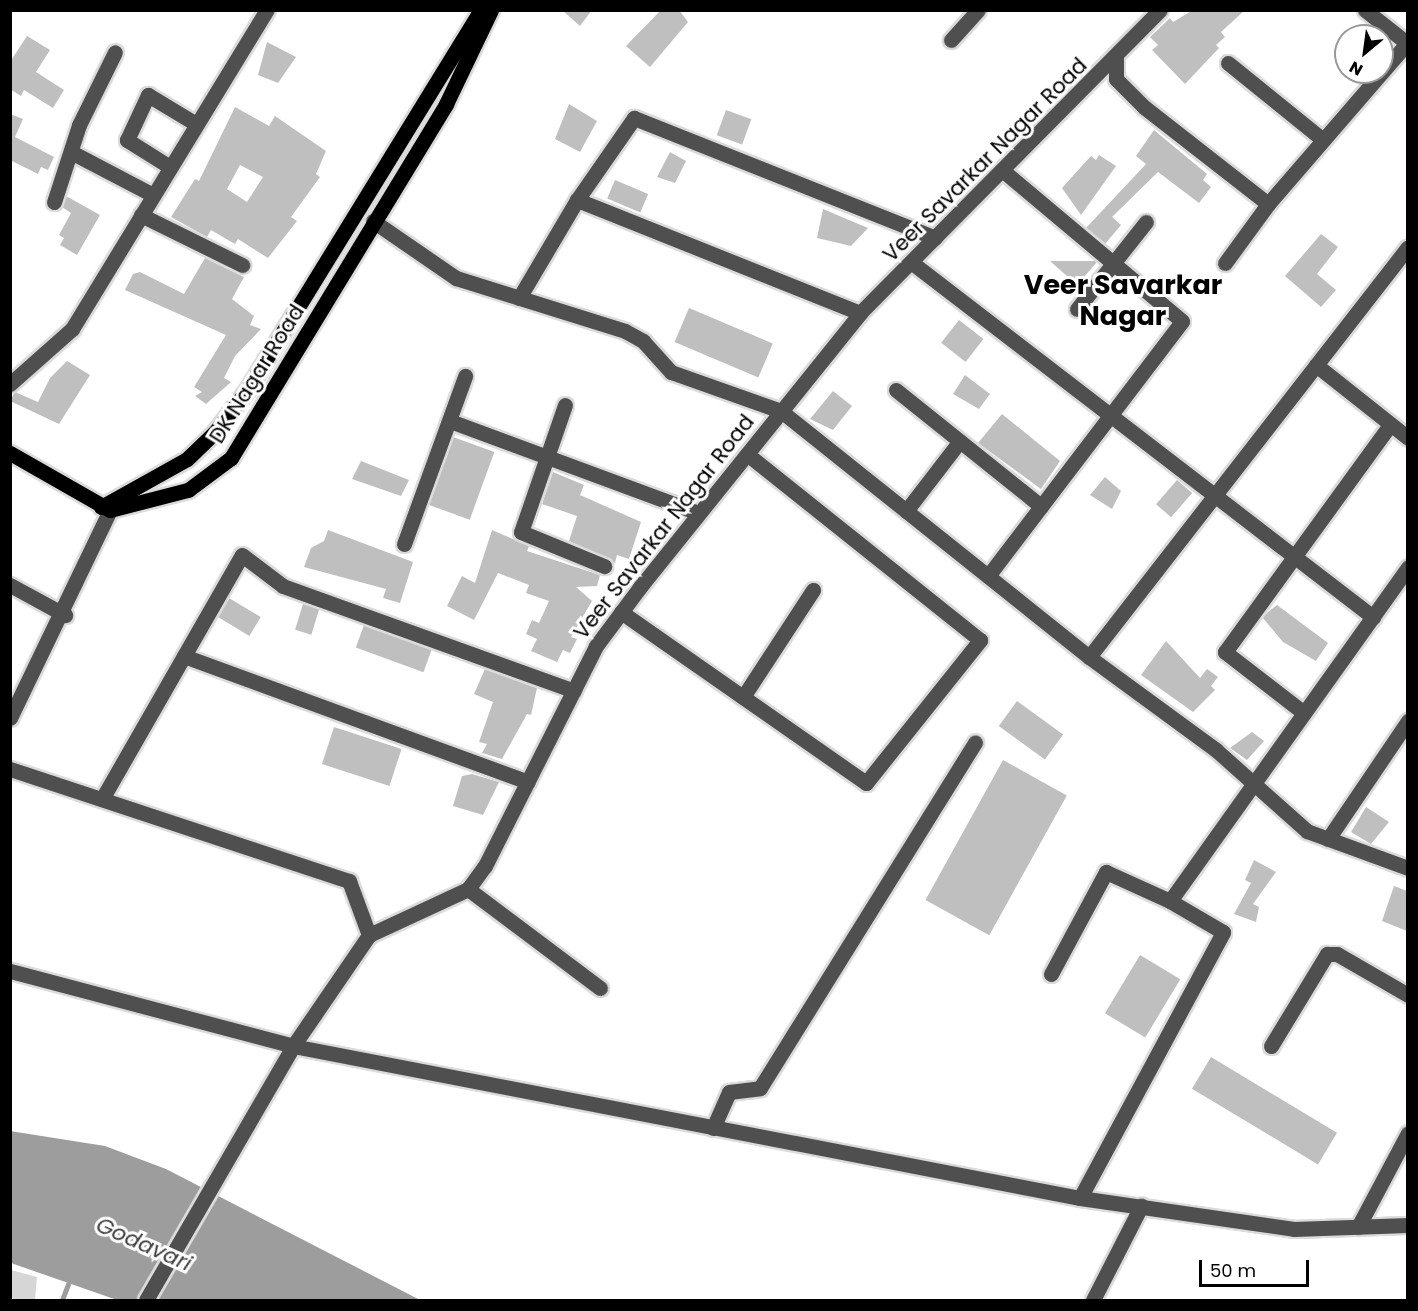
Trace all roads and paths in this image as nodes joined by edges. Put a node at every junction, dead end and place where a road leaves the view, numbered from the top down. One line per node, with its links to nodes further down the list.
1 (267, 10): 14 (street)
2 (481, 10): 51 (main road, DK Nagar Road)
3 (491, 10): 24 (main road, DK Nagar Road)
4 (978, 10): 7 (street)
5 (1160, 10): 11 (street, Veer Savarkar Nagar Road)
6 (1365, 10): 8 (street)
7 (951, 40)
8 (1407, 43): 10 (street)
9 (115, 52): 16 (street)
10 (1394, 58)
11 (1116, 59): 18 (street, Veer Savarkar Nagar Road); 22 (street)
12 (1228, 63): 15 (street)
13 (1372, 84): 15 (street)
14 (196, 124): 17 (street); 17 (street)
15 (1323, 140): 22 (street)
16 (70, 152): 19 (street); 21 (street)
17 (170, 167): 19 (street)
18 (1003, 171): 26 (street, Veer Savarkar Nagar Road); 30 (street)
19 (153, 195): 23 (street)
20 (577, 200): 26 (street); 32 (street); 34 (street)
21 (54, 202)
22 (1268, 204): 29 (street)
23 (141, 215): 31 (street); 37 (street)
24 (374, 221): 32 (street); 51 (main road, DK Nagar Road)
25 (1146, 222): 30 (street)
26 (935, 238): 28 (street, Veer Savarkar Nagar Road)
27 (1407, 247): 35 (street)
28 (911, 262): 34 (street, Veer Savarkar Nagar Road); 41 (street)
29 (1225, 262)
30 (1113, 263): 33 (street); 41 (street)
31 (242, 265)
32 (519, 298): 40 (street)
33 (1077, 309)
34 (860, 313): 40 (street, Veer Savarkar Nagar Road)
35 (1316, 365): 43 (street); 49 (street)
36 (465, 376): 42 (street)
37 (10, 384)
38 (896, 390): 45 (street)
39 (565, 405): 48 (street)
40 (781, 411): 47 (street, Veer Savarkar Nagar Road); 52 (street)
41 (1110, 415): 49 (street); 50 (street)
42 (450, 421): 48 (street); 54 (street)
43 (1390, 425): 44 (street); 55 (street)
44 (1407, 438)
45 (960, 441): 50 (street); 52 (street)
46 (10, 453): 51 (main road)
47 (747, 454): 53 (street, Veer Savarkar Nagar Road); 67 (street)
48 (546, 460): 53 (street); 56 (street)
49 (1215, 495): 55 (street); 65 (street)
50 (1041, 506): 58 (street)
51 (106, 509): 62 (street)
52 (906, 510): 58 (street)
53 (699, 513): 61 (street, Veer Savarkar Nagar Road)
54 (404, 544)
55 (1293, 555): 63 (street); 68 (street)
56 (604, 566)
57 (1407, 567): 63 (street)
58 (988, 576): 65 (street)
59 (10, 585): 62 (street)
60 (813, 590): 67 (street)
61 (621, 612): 66 (street, Veer Savarkar Nagar Road); 67 (street)
62 (65, 615): 69 (street)
63 (1373, 617): 68 (street)
64 (184, 656): 66 (street); 73 (street); 75 (street)
65 (1089, 657): 74 (street)
66 (574, 691): 73 (street, Veer Savarkar Nagar Road)
67 (743, 697)
68 (1304, 713): 74 (street)
69 (10, 718)
70 (1407, 721): 76 (street)
71 (975, 743): 87 (street)
72 (10, 769): 75 (street)
73 (528, 783): 78 (street, Veer Savarkar Nagar Road)
74 (1254, 784): 76 (street); 79 (street)
75 (102, 799): 80 (street)
76 (1328, 839): 77 (street)
77 (1407, 868)
78 (468, 889): 80 (street); 83 (street)
79 (1170, 902): 82 (street); 89 (street)
80 (369, 935): 85 (street)
81 (10, 971): 85 (street)
82 (1051, 974)
83 (600, 988)
84 (1407, 995): 86 (street)
85 (293, 1046): 87 (street); 93 (street)
86 (1271, 1046)
87 (713, 1128): 89 (street)
88 (1407, 1133): 92 (street)
89 (1080, 1198): 90 (street)
90 (1141, 1206): 92 (street); 94 (street)
91 (1407, 1226): 92 (street)
92 (1358, 1227)
93 (146, 1300)
94 (1093, 1300)

